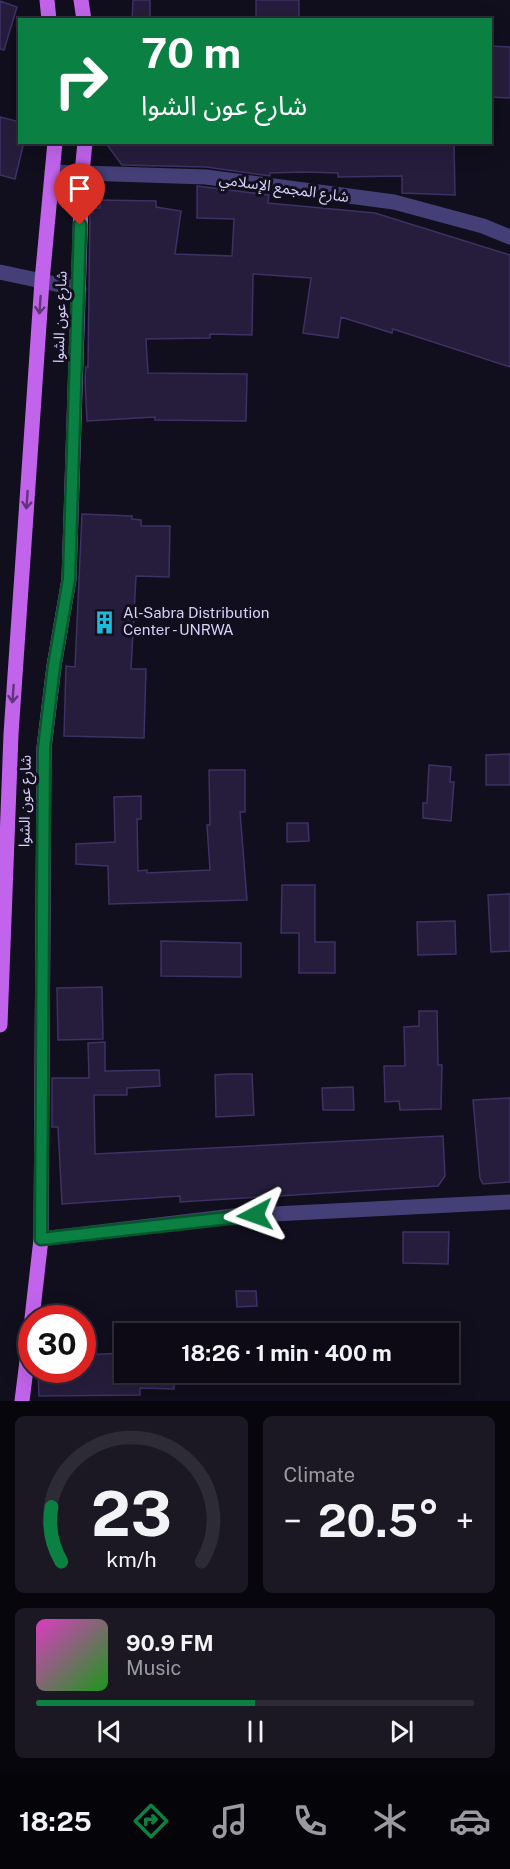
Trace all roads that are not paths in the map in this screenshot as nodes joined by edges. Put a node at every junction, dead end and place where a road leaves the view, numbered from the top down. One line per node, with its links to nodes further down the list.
1 (47, 0): 3 (main road)
2 (81, 0): 4 (main road)
3 (49, 18)
4 (84, 18)
5 (55, 144): 7 (main road, شارع عون الشوا)
6 (85, 144): 8 (main road, شارع عون الشوا)
7 (52, 172): 8 (street, شارع المجمع الإسلامي); 11 (main road, شارع عون الشوا)
8 (82, 173): 9 (street, شارع المجمع الإسلامي); 12 (main road, شارع عون الشوا)
9 (510, 237)
10 (0, 272): 11 (street)
11 (42, 281): 12 (street); 13 (main road, شارع عون الشوا, one-way to 13)
12 (79, 289): 15 (main road, شارع عون الشوا)
13 (0, 1025)
14 (510, 1202): 15 (street)
15 (41, 1239): 16 (main road, شارع عون الشوا)
16 (34, 1305)
17 (24, 1383): 18 (main road, شارع عون الشوا)
18 (22, 1401)

